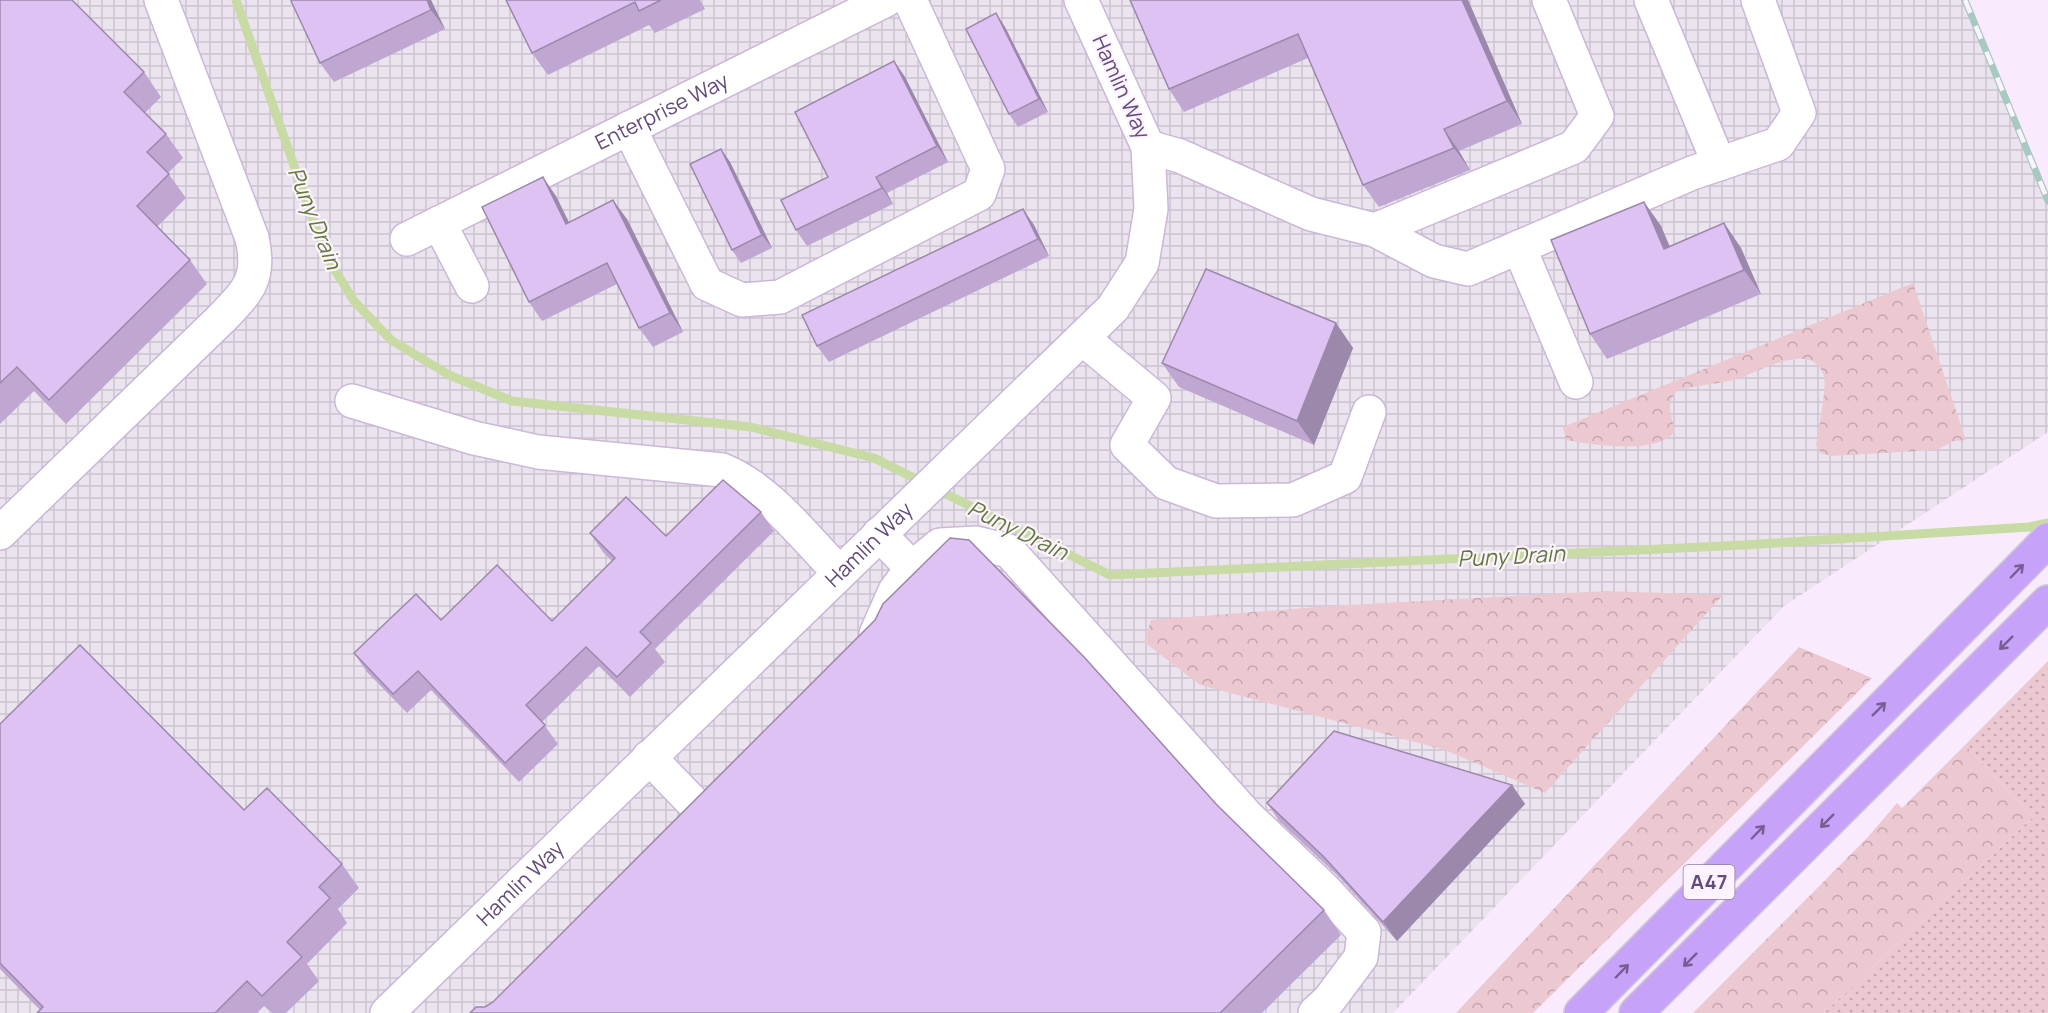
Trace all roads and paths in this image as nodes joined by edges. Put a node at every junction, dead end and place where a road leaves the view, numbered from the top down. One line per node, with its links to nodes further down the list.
1 (161, 0): 20 (street)
2 (886, 0): 8 (street, Enterprise Way)
3 (910, 0): 8 (street)
4 (1081, 0): 9 (street, Hamlin Way)
5 (1549, 0): 12 (street)
6 (1651, 0): 10 (street)
7 (1758, 0): 10 (street)
8 (629, 128): 11 (street, Enterprise Way)
9 (1148, 147): 12 (street); 16 (street, Hamlin Way)
10 (1719, 164): 14 (street)
11 (439, 223): 13 (street, Enterprise Way); 15 (street)
12 (1375, 230): 14 (street)
13 (407, 239)
14 (1519, 247): 17 (street)
15 (472, 286)
16 (1082, 338): 19 (street); 21 (street, Hamlin Way)
17 (1576, 382)
18 (352, 401): 24 (street)
19 (1369, 412)
20 (5, 528)
21 (879, 534): 23 (street); 24 (street, Hamlin Way)
22 (2048, 540): 31 (highway, A47, one-way to 22)
23 (912, 568): 26 (street); 30 (street)
24 (839, 572): 27 (street, Hamlin Way)
25 (2048, 602): 32 (highway, A47, one-way to 32)
26 (854, 655)
27 (649, 757): 28 (street); 29 (street, Hamlin Way)
28 (724, 785)
29 (387, 1013)
30 (1316, 1013)
31 (1581, 1013)
32 (1636, 1013)

